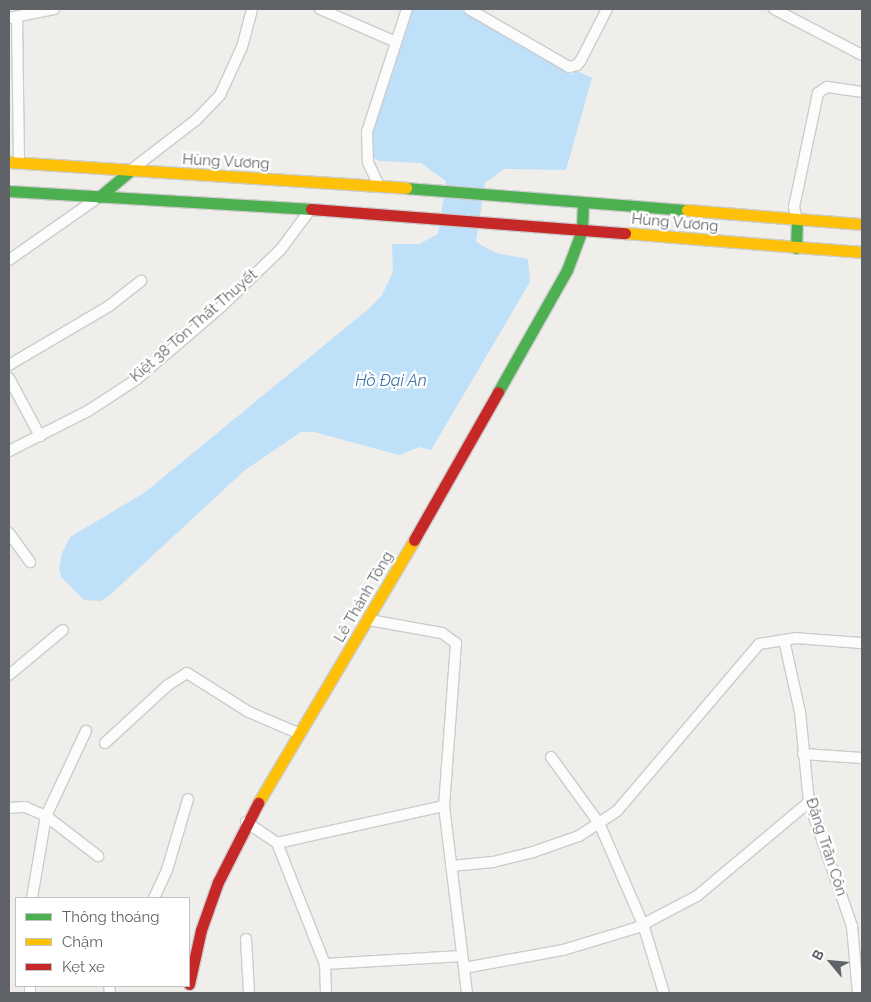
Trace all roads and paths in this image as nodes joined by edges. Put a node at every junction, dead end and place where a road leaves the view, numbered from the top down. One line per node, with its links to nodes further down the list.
1 (54, 9): 8 (street)
2 (252, 9): 13 (street)
3 (320, 9): 9 (street)
4 (407, 9): 9 (street)
5 (469, 9): 6 (street)
6 (607, 9)
7 (774, 9): 10 (street)
8 (13, 18): 12 (street)
9 (396, 42): 14 (street)
10 (862, 55)
11 (862, 92): 19 (street)
12 (14, 163): 13 (main road, Hùng Vương)
13 (130, 171): 14 (main road, Hùng Vương); 16 (main road)
14 (379, 186): 17 (main road, Hùng Vương)
15 (9, 191): 16 (main road)
16 (99, 197): 18 (main road); 24 (street)
17 (584, 202): 19 (main road, Hùng Vương); 21 (main road, Lê Thánh Tông)
18 (310, 210): 21 (main road, Hùng Vương); 28 (street, Kiệt 38 Tôn Thất Thuyết)
19 (798, 220): 20 (main road, Hùng Vương); 22 (main road)
20 (862, 224)
21 (582, 230): 22 (main road, Hùng Vương); 32 (main road, Lê Thánh Tông)
22 (796, 248): 23 (main road, Hùng Vương)
23 (862, 252)
24 (9, 260)
25 (141, 281): 26 (street)
26 (9, 364)
27 (9, 378): 28 (street)
28 (40, 436): 29 (street, Kiệt 38 Tôn Thất Thuyết)
29 (9, 451)
30 (9, 533): 31 (street)
31 (30, 562)
32 (369, 620): 38 (main road, Lê Thánh Tông); 45 (street)
33 (63, 630): 36 (street)
34 (784, 640): 35 (street); 40 (street, Đặng Trần Côn); 49 (street)
35 (862, 643)
36 (9, 675)
37 (86, 731): 47 (street)
38 (300, 734): 39 (street); 48 (main road, Lê Thánh Tông)
39 (105, 743)
40 (804, 754): 42 (street); 44 (street, Đặng Trần Côn)
41 (551, 756): 49 (street)
42 (862, 758)
43 (188, 799): 54 (street)
44 (809, 802): 55 (street); 65 (street, Đặng Trần Côn)
45 (444, 806): 50 (street); 52 (street)
46 (9, 808): 47 (street)
47 (46, 816): 51 (street); 53 (street)
48 (246, 822): 50 (street); 60 (main road, Lê Thánh Tông)
49 (598, 823): 52 (street); 55 (street)
50 (277, 842): 58 (street)
51 (98, 856)
52 (451, 866): 57 (street)
53 (32, 897)
54 (154, 897)
55 (643, 924): 59 (street); 64 (street)
56 (246, 939): 61 (street)
57 (462, 956): 58 (street); 59 (street)
58 (326, 964): 62 (street)
59 (464, 968): 63 (street)
60 (190, 977)
61 (249, 993)
62 (326, 993)
63 (467, 993)
64 (664, 993)
65 (858, 993)

